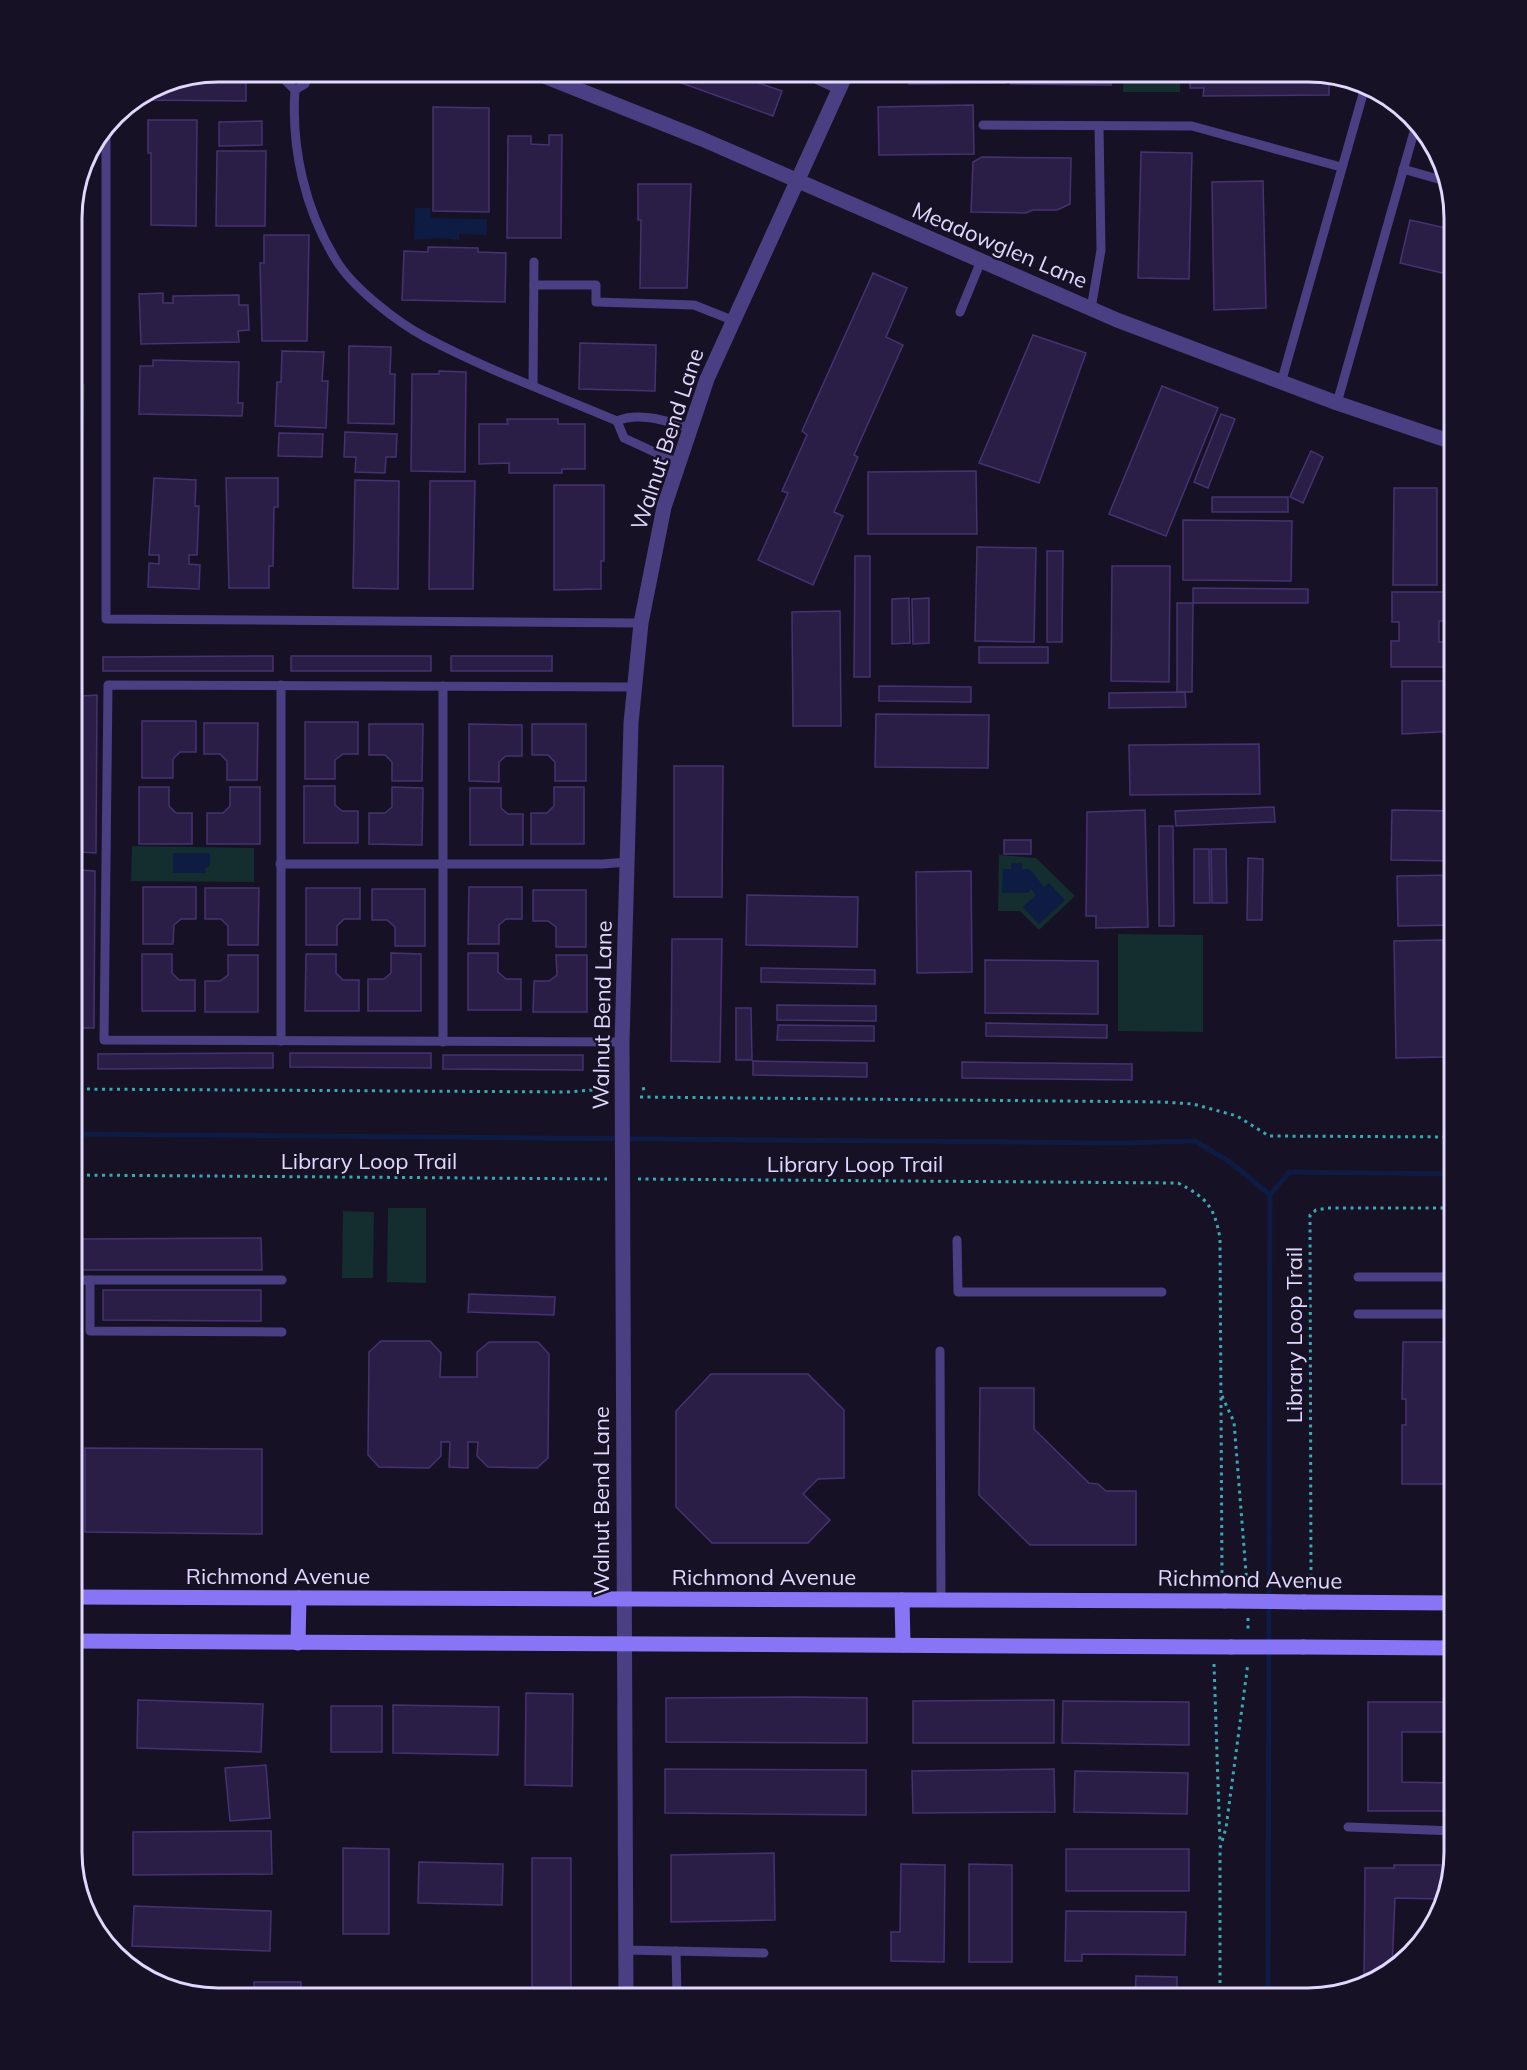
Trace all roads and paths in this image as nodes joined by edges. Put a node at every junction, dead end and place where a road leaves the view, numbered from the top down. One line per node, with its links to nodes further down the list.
1 (288, 83): 7 (lane)
2 (304, 83): 7 (lane)
3 (563, 83): 16 (street, Meadowglen Lane)
4 (831, 83): 6 (street)
5 (842, 83): 6 (street, Walnut Bend Lane)
6 (840, 87): 16 (street, Walnut Bend Lane)
7 (294, 90): 24 (lane)
8 (1363, 94): 13 (lane)
9 (983, 125): 10 (lane)
10 (1099, 126): 13 (lane); 20 (lane)
11 (1414, 133): 14 (lane)
12 (106, 142): 30 (lane)
13 (1341, 167): 23 (lane)
14 (1403, 169): 15 (lane); 25 (lane)
15 (1439, 179)
16 (795, 180): 17 (street, Meadowglen Lane); 22 (street, Walnut Bend Lane)
17 (981, 261): 20 (street, Meadowglen Lane); 21 (lane)
18 (534, 262): 19 (lane)
19 (534, 285): 22 (lane); 24 (lane)
20 (1091, 309): 23 (street, Meadowglen Lane)
21 (960, 312)
22 (732, 320): 27 (street, Walnut Bend Lane)
23 (1281, 383): 25 (street, Meadowglen Lane)
24 (532, 385): 26 (lane)
25 (1337, 403): 28 (street, Meadowglen Lane)
26 (617, 421): 27 (lane); 29 (lane)
27 (690, 428): 29 (street, Walnut Bend Lane)
28 (1444, 439)
29 (678, 463): 30 (street, Walnut Bend Lane)
30 (641, 623): 33 (street, Walnut Bend Lane)
31 (281, 685): 32 (lane); 36 (lane); 37 (lane)
32 (443, 686): 33 (lane); 34 (lane)
33 (634, 687): 35 (street, Walnut Bend Lane)
34 (445, 862): 35 (lane); 36 (lane); 38 (lane)
35 (628, 862): 39 (street, Walnut Bend Lane)
36 (280, 864): 37 (lane)
37 (281, 1041): 38 (lane)
38 (443, 1042): 39 (lane)
39 (622, 1042): 44 (street, Walnut Bend Lane)
40 (648, 1088): 43 (path)
41 (82, 1089): 42 (path)
42 (607, 1089)
43 (642, 1089)
44 (622, 1101): 45 (path); 46 (street, Walnut Bend Lane)
45 (1444, 1137)
46 (623, 1174): 47 (path, Library Loop Trail); 60 (path, Library Loop Trail); 64 (street, Walnut Bend Lane)
47 (82, 1175)
48 (1444, 1208): 68 (path, Library Loop Trail)
49 (957, 1240): 55 (lane)
50 (1358, 1276): 51 (lane)
51 (1444, 1277)
52 (82, 1280): 53 (lane)
53 (90, 1280): 54 (lane); 58 (lane)
54 (282, 1280)
55 (1162, 1292)
56 (1358, 1314): 57 (lane)
57 (1444, 1314)
58 (282, 1332)
59 (940, 1351): 66 (lane)
60 (1221, 1394): 61 (path); 67 (path, Library Loop Trail)
61 (1247, 1590)
62 (82, 1597): 63 (main road, Richmond Avenue)
63 (298, 1598): 64 (main road, Richmond Avenue); 72 (main road)
64 (623, 1599): 65 (main road, Richmond Avenue); 74 (street, Walnut Bend Lane)
65 (902, 1600): 66 (main road, Richmond Avenue); 75 (main road)
66 (941, 1600): 67 (main road, Richmond Avenue)
67 (1220, 1601): 68 (main road, Richmond Avenue, bridge)
68 (1308, 1602): 69 (main road, Richmond Avenue)
69 (1444, 1602)
70 (1248, 1611): 73 (path)
71 (82, 1641): 72 (main road)
72 (298, 1642): 74 (main road)
73 (1248, 1643)
74 (623, 1644): 75 (main road); 82 (street, Walnut Bend Lane)
75 (903, 1645): 76 (main road, bridge)
76 (1444, 1648)
77 (1248, 1654): 81 (path)
78 (1214, 1661): 81 (path)
79 (1348, 1827): 80 (lane)
80 (1444, 1831)
81 (1220, 1848): 87 (path)
82 (626, 1950): 83 (lane); 85 (street, Walnut Bend Lane)
83 (676, 1951): 84 (lane); 86 (lane)
84 (764, 1953)
85 (626, 1987)
86 (677, 1987)
87 (1220, 1988)

